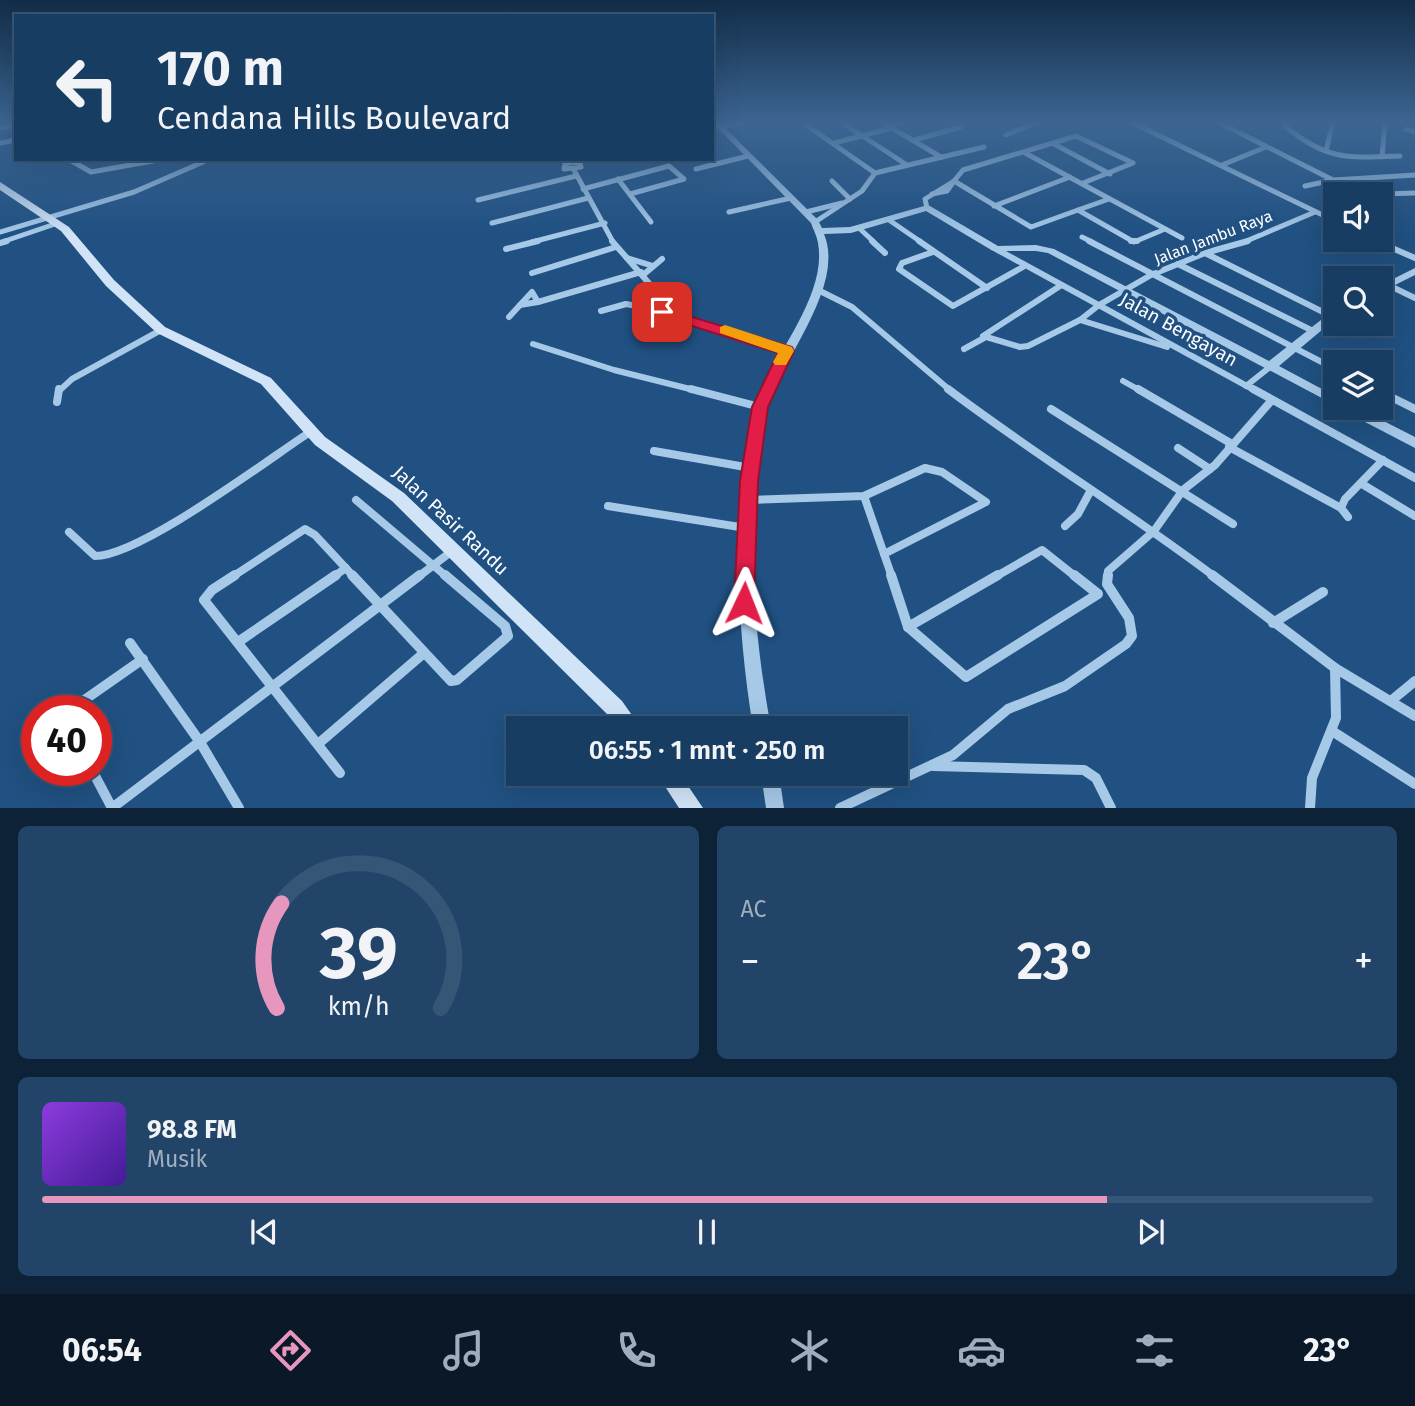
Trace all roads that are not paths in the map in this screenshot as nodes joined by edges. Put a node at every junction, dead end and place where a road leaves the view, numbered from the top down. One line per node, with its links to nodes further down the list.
1 (733, 160): 19 (street)
2 (752, 160): 39 (street)
3 (857, 160): 21 (street)
4 (899, 160): 17 (street)
5 (930, 160): 17 (street)
6 (1000, 160): 29 (street)
7 (1038, 160): 25 (street)
8 (1083, 160): 22 (street)
9 (1127, 160): 22 (street)
10 (1211, 160): 18 (street)
11 (1235, 160): 18 (street)
12 (1292, 160): 27 (street)
13 (72, 161): 14 (street)
14 (153, 161)
15 (206, 161): 50 (street)
16 (578, 161): 20 (street); 20 (street)
17 (907, 165): 21 (street)
18 (1222, 165): 48 (street)
19 (696, 169)
20 (575, 173): 34 (street); 41 (street)
21 (875, 173): 42 (street)
22 (1110, 174): 31 (street)
23 (1415, 175): 24 (street)
24 (1405, 176): 27 (street); 30 (street)
25 (1070, 177): 31 (street); 43 (street)
26 (618, 179): 34 (street); 37 (street); 37 (street)
27 (1333, 180): 33 (street)
28 (832, 181): 42 (street)
29 (954, 181): 43 (street); 44 (street)
30 (1415, 182)
31 (1083, 183): 40 (street)
32 (0, 185): 50 (main road, Jalan Pasir Randu)
33 (1305, 186)
34 (583, 189): 38 (street)
35 (1415, 192): 36 (street)
36 (1393, 193)
37 (630, 194): 52 (street)
38 (588, 198): 53 (street); 54 (street)
39 (791, 198): 46 (street); 47 (street)
40 (1109, 199): 45 (street); 56 (street)
41 (478, 200)
42 (848, 200): 47 (street); 57 (street)
43 (994, 206): 45 (street)
44 (927, 208): 51 (street); 65 (street, Jalan Bengayan)
45 (1078, 210): 56 (street)
46 (729, 212)
47 (806, 212): 57 (street)
48 (1315, 212): 49 (street); 68 (street, Jalan Jambu Raya)
49 (1323, 216)
50 (53, 220): 58 (street); 61 (street); 97 (main road, Jalan Pasir Randu)
51 (889, 220): 55 (street); 66 (street)
52 (651, 222)
53 (492, 223)
54 (605, 223): 62 (street); 64 (street)
55 (855, 229): 57 (street); 67 (street)
56 (1166, 229): 60 (street)
57 (820, 231): 82 (street)
58 (0, 232)
59 (1082, 237): 78 (street)
60 (1182, 238)
61 (0, 243)
62 (616, 247): 69 (street); 76 (street)
63 (1393, 248): 70 (street)
64 (506, 249)
65 (996, 249): 74 (street, Jalan Bengayan); 84 (street)
66 (933, 252): 81 (street); 81 (street)
67 (885, 253)
68 (1205, 253): 72 (street, Jalan Jambu Raya); 92 (street)
69 (626, 258): 73 (street); 77 (street)
70 (1415, 258)
71 (662, 259): 73 (street)
72 (1178, 264): 78 (street, Jalan Jambu Raya); 98 (street)
73 (653, 266): 77 (street)
74 (1023, 267): 80 (street, Jalan Bengayan); 81 (street)
75 (1415, 271): 79 (street)
76 (532, 273)
77 (642, 274): 85 (street); 87 (street)
78 (1151, 275): 84 (street, Jalan Jambu Raya); 101 (street)
79 (1393, 283)
80 (1060, 286): 89 (street, Jalan Bengayan); 99 (street)
81 (987, 288)
82 (818, 290): 103 (street); 127 (street)
83 (1393, 290): 86 (street)
84 (1123, 291): 89 (street, Jalan Jambu Raya); 106 (street)
85 (643, 298): 88 (street); 91 (street)
86 (1415, 298)
87 (538, 302): 90 (street); 90 (street)
88 (626, 304): 91 (street); 93 (street)
89 (1099, 305): 95 (street, Jalan Jambu Raya); 104 (street, Jalan Bengayan)
90 (520, 306): 94 (street)
91 (642, 307): 103 (street)
92 (1323, 310)
93 (601, 311)
94 (509, 317)
95 (1080, 320): 99 (street, Jalan Jambu Raya); 104 (street)
96 (1323, 322): 98 (street)
97 (161, 330): 112 (street); 117 (main road, Jalan Pasir Randu)
98 (1311, 330): 101 (street)
99 (984, 338): 102 (street)
100 (533, 344): 113 (street)
101 (1293, 348): 105 (street); 106 (street)
102 (964, 349)
103 (787, 351): 113 (street)
104 (1180, 351): 108 (street, Jalan Bengayan)
105 (1323, 363)
106 (1270, 367): 108 (street); 109 (street)
107 (1122, 381): 119 (street)
108 (1245, 386): 111 (street, Jalan Bengayan)
109 (1323, 395)
110 (1393, 398): 115 (street)
111 (1272, 400): 119 (street); 122 (street, Jalan Bengayan)
112 (57, 402)
113 (760, 407): 123 (street)
114 (1051, 409): 128 (street)
115 (1415, 409)
116 (1371, 420): 118 (street)
117 (310, 432): 139 (street); 141 (main road, Jalan Pasir Randu)
118 (1415, 443)
119 (1231, 446): 124 (street); 133 (street)
120 (1178, 448): 124 (street)
121 (654, 451): 123 (street)
122 (1383, 460): 125 (street, Jalan Bengayan); 126 (street)
123 (751, 468): 131 (street)
124 (1210, 469): 128 (street)
125 (1415, 478)
126 (1362, 484): 133 (street); 134 (street)
127 (1091, 490): 137 (street); 140 (street)
128 (1183, 491): 136 (street); 140 (street)
129 (864, 496): 131 (street); 142 (street); 142 (street)
130 (356, 500): 143 (street)
131 (747, 500): 138 (street)
132 (608, 506): 138 (street)
133 (1342, 508): 135 (street)
134 (1415, 516)
135 (1349, 517)
136 (1233, 524)
137 (1065, 526)
138 (746, 527): 159 (street)
139 (69, 531)
140 (1154, 531): 147 (street); 164 (street)
141 (452, 551): 143 (street); 158 (main road, Jalan Pasir Randu)
142 (884, 554): 148 (street)
143 (432, 566): 146 (street); 151 (street)
144 (346, 568): 146 (street); 149 (street); 149 (street)
145 (1323, 592): 147 (street)
146 (380, 605): 151 (street); 155 (street)
147 (1273, 623): 153 (street)
148 (908, 626): 148 (street)
149 (238, 642): 155 (street)
150 (130, 643): 152 (street)
151 (424, 653): 163 (street)
152 (143, 659): 156 (street); 162 (street)
153 (1335, 668): 157 (street); 161 (street)
154 (1415, 681): 157 (street)
155 (274, 685): 162 (street); 163 (street)
156 (91, 695)
157 (1392, 700): 160 (street)
158 (621, 716)
159 (760, 716)
160 (1415, 716)
161 (1332, 732): 166 (street); 175 (street)
162 (200, 742): 167 (street); 170 (street)
163 (318, 744): 165 (street)
164 (933, 766): 173 (street); 174 (street)
165 (340, 773)
166 (1415, 783)
167 (100, 786)
168 (676, 786): 171 (main road)
169 (772, 786): 172 (street)
170 (234, 806)
171 (693, 807)
172 (775, 807)
173 (840, 807)
174 (1111, 807)
175 (1310, 807)

